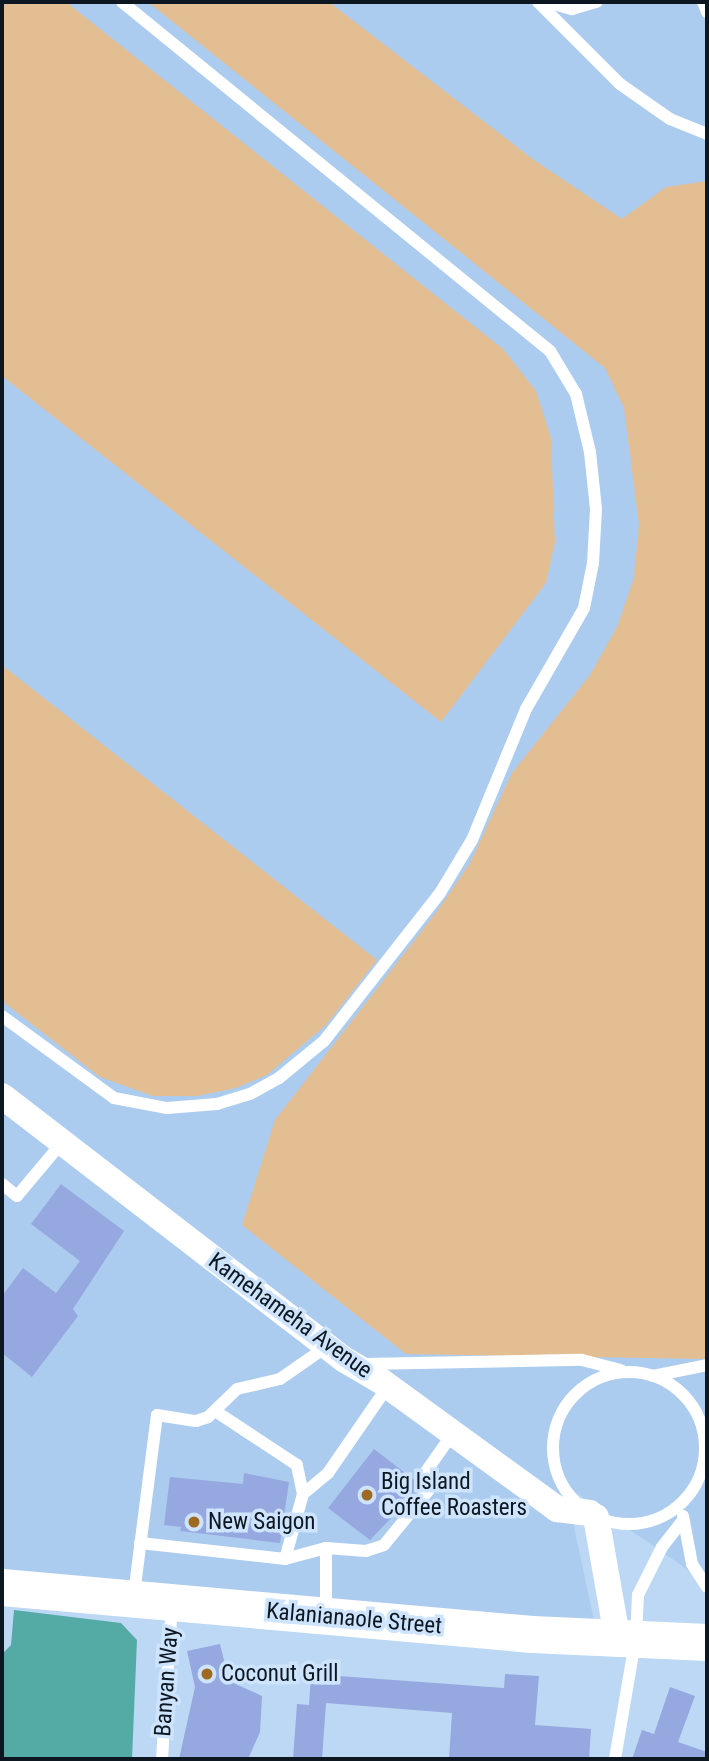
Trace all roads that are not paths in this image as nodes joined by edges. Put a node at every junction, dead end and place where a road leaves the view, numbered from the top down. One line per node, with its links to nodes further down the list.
1 (122, 2): 8 (lane)
2 (538, 2): 7 (lane)
3 (547, 2): 4 (lane)
4 (597, 2)
5 (703, 2): 6 (lane)
6 (707, 12)
7 (707, 134)
8 (2, 1016)
9 (2, 1096): 10 (street, Kamehameha Avenue)
10 (60, 1145): 11 (lane); 12 (street, Kamehameha Avenue)
11 (2, 1184)
12 (335, 1354): 14 (lane); 16 (street, Kamehameha Avenue); 17 (lane)
13 (707, 1365): 15 (lane)
14 (625, 1371): 15 (lane); 23 (lane)
15 (652, 1376): 20 (lane)
16 (388, 1386): 18 (street, Kamehameha Avenue); 21 (lane)
17 (215, 1411): 21 (lane); 25 (lane)
18 (453, 1433): 23 (street, Kamehameha Avenue); 26 (lane)
19 (707, 1477): 20 (lane)
20 (695, 1486): 22 (lane)
21 (303, 1494): 27 (lane)
22 (682, 1502): 23 (lane); 24 (lane)
23 (593, 1515): 33 (street)
24 (683, 1520): 29 (lane); 33 (lane)
25 (140, 1544): 27 (lane); 30 (lane)
26 (326, 1548): 27 (lane); 32 (lane)
27 (285, 1559)
28 (2, 1587): 30 (main road, Kalanianaole Street)
29 (707, 1587)
30 (133, 1600): 31 (main road, Kalanianaole Street)
31 (173, 1604): 32 (main road, Kalanianaole Street); 35 (lane, Banyan Way)
32 (326, 1617): 33 (main road, Kalanianaole Street)
33 (627, 1636): 34 (main road, Kalanianaole Street); 36 (lane)
34 (707, 1642)
35 (162, 1759)
36 (615, 1759)

